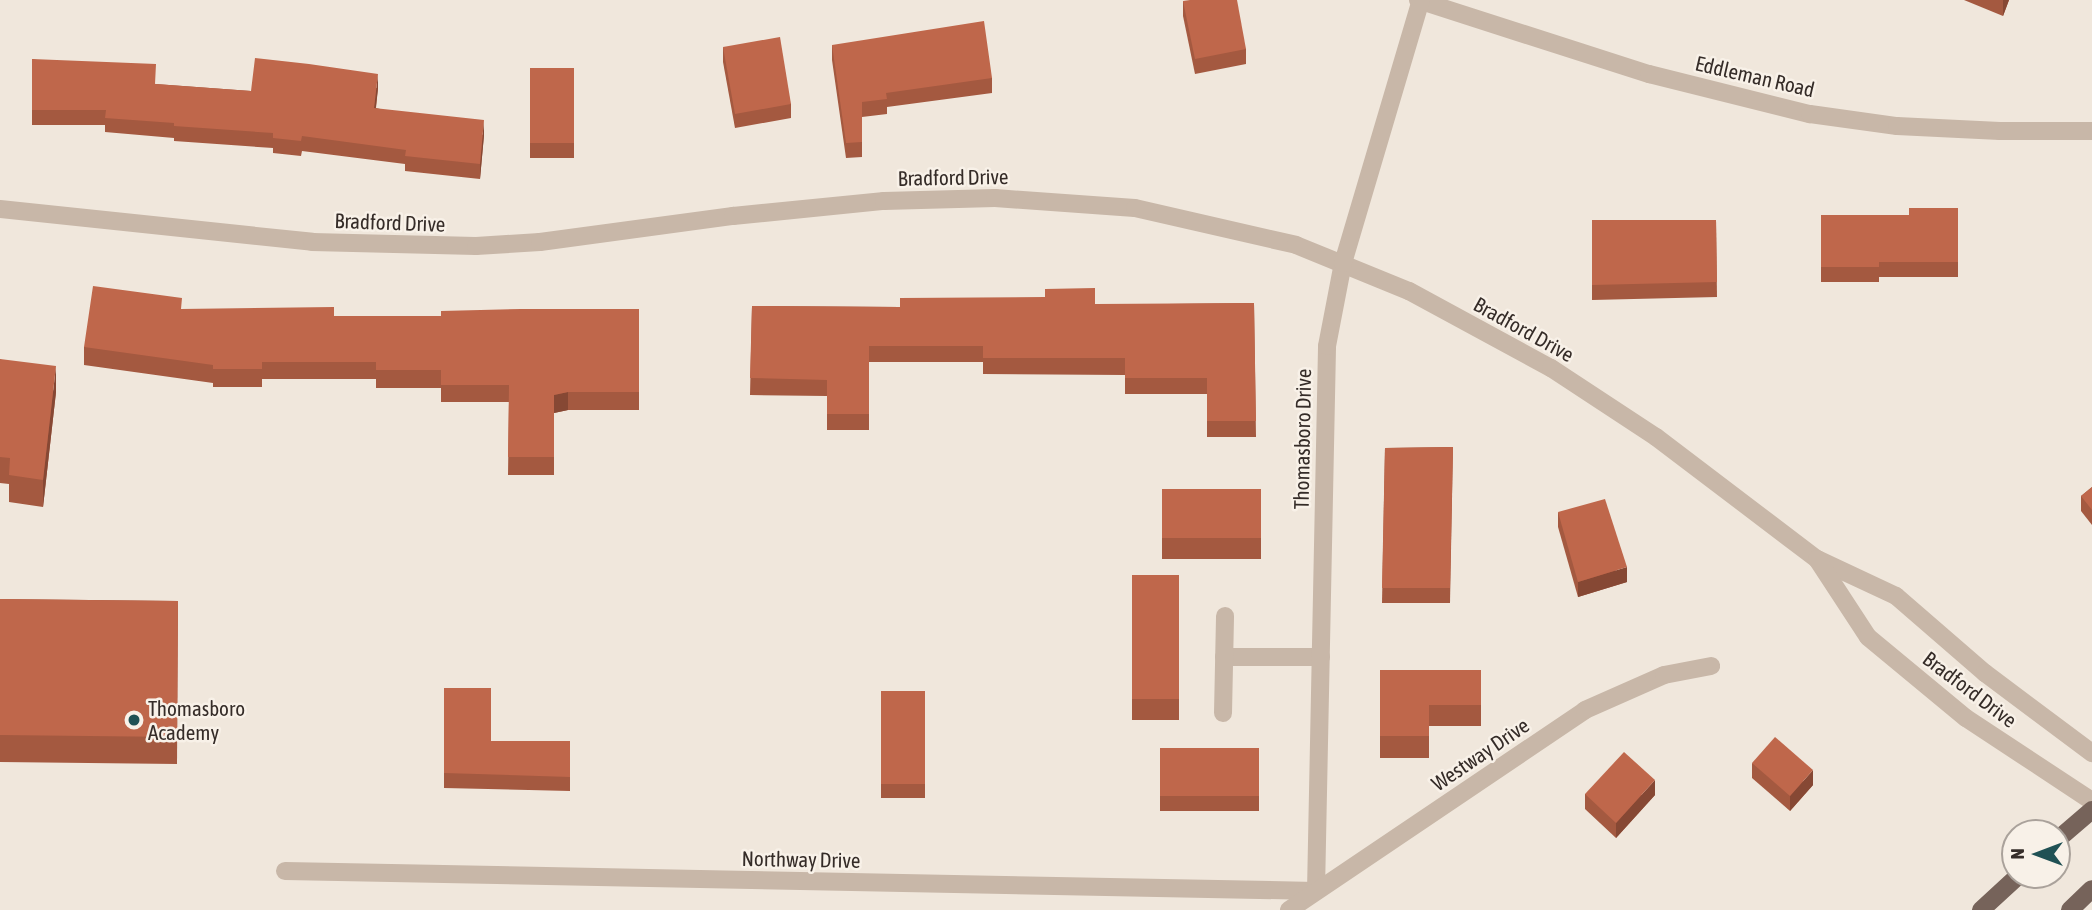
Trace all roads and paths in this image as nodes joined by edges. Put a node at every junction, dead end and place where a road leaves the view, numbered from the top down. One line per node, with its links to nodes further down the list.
1 (1420, 0): 2 (street, Eddleman Road); 4 (street, Thomasboro Drive)
2 (2092, 131)
3 (0, 209): 4 (street, Bradford Drive)
4 (1343, 263): 5 (street, Bradford Drive); 8 (street, Thomasboro Drive)
5 (1817, 559): 11 (street, Bradford Drive); 12 (street, Bradford Drive)
6 (1225, 616): 7 (street)
7 (1224, 657): 8 (street); 10 (street)
8 (1321, 657): 18 (street, Thomasboro Drive)
9 (1711, 666): 18 (street, Westway Drive)
10 (1223, 713)
11 (2092, 753)
12 (2092, 801)
13 (2092, 810): 14 (main road)
14 (2071, 828)
15 (285, 871): 18 (street, Northway Drive)
16 (2004, 889): 20 (main road)
17 (2092, 890): 21 (main road)
18 (1316, 891): 19 (street, Westway Drive)
19 (1289, 910)
20 (1981, 910)
21 (2070, 910)

